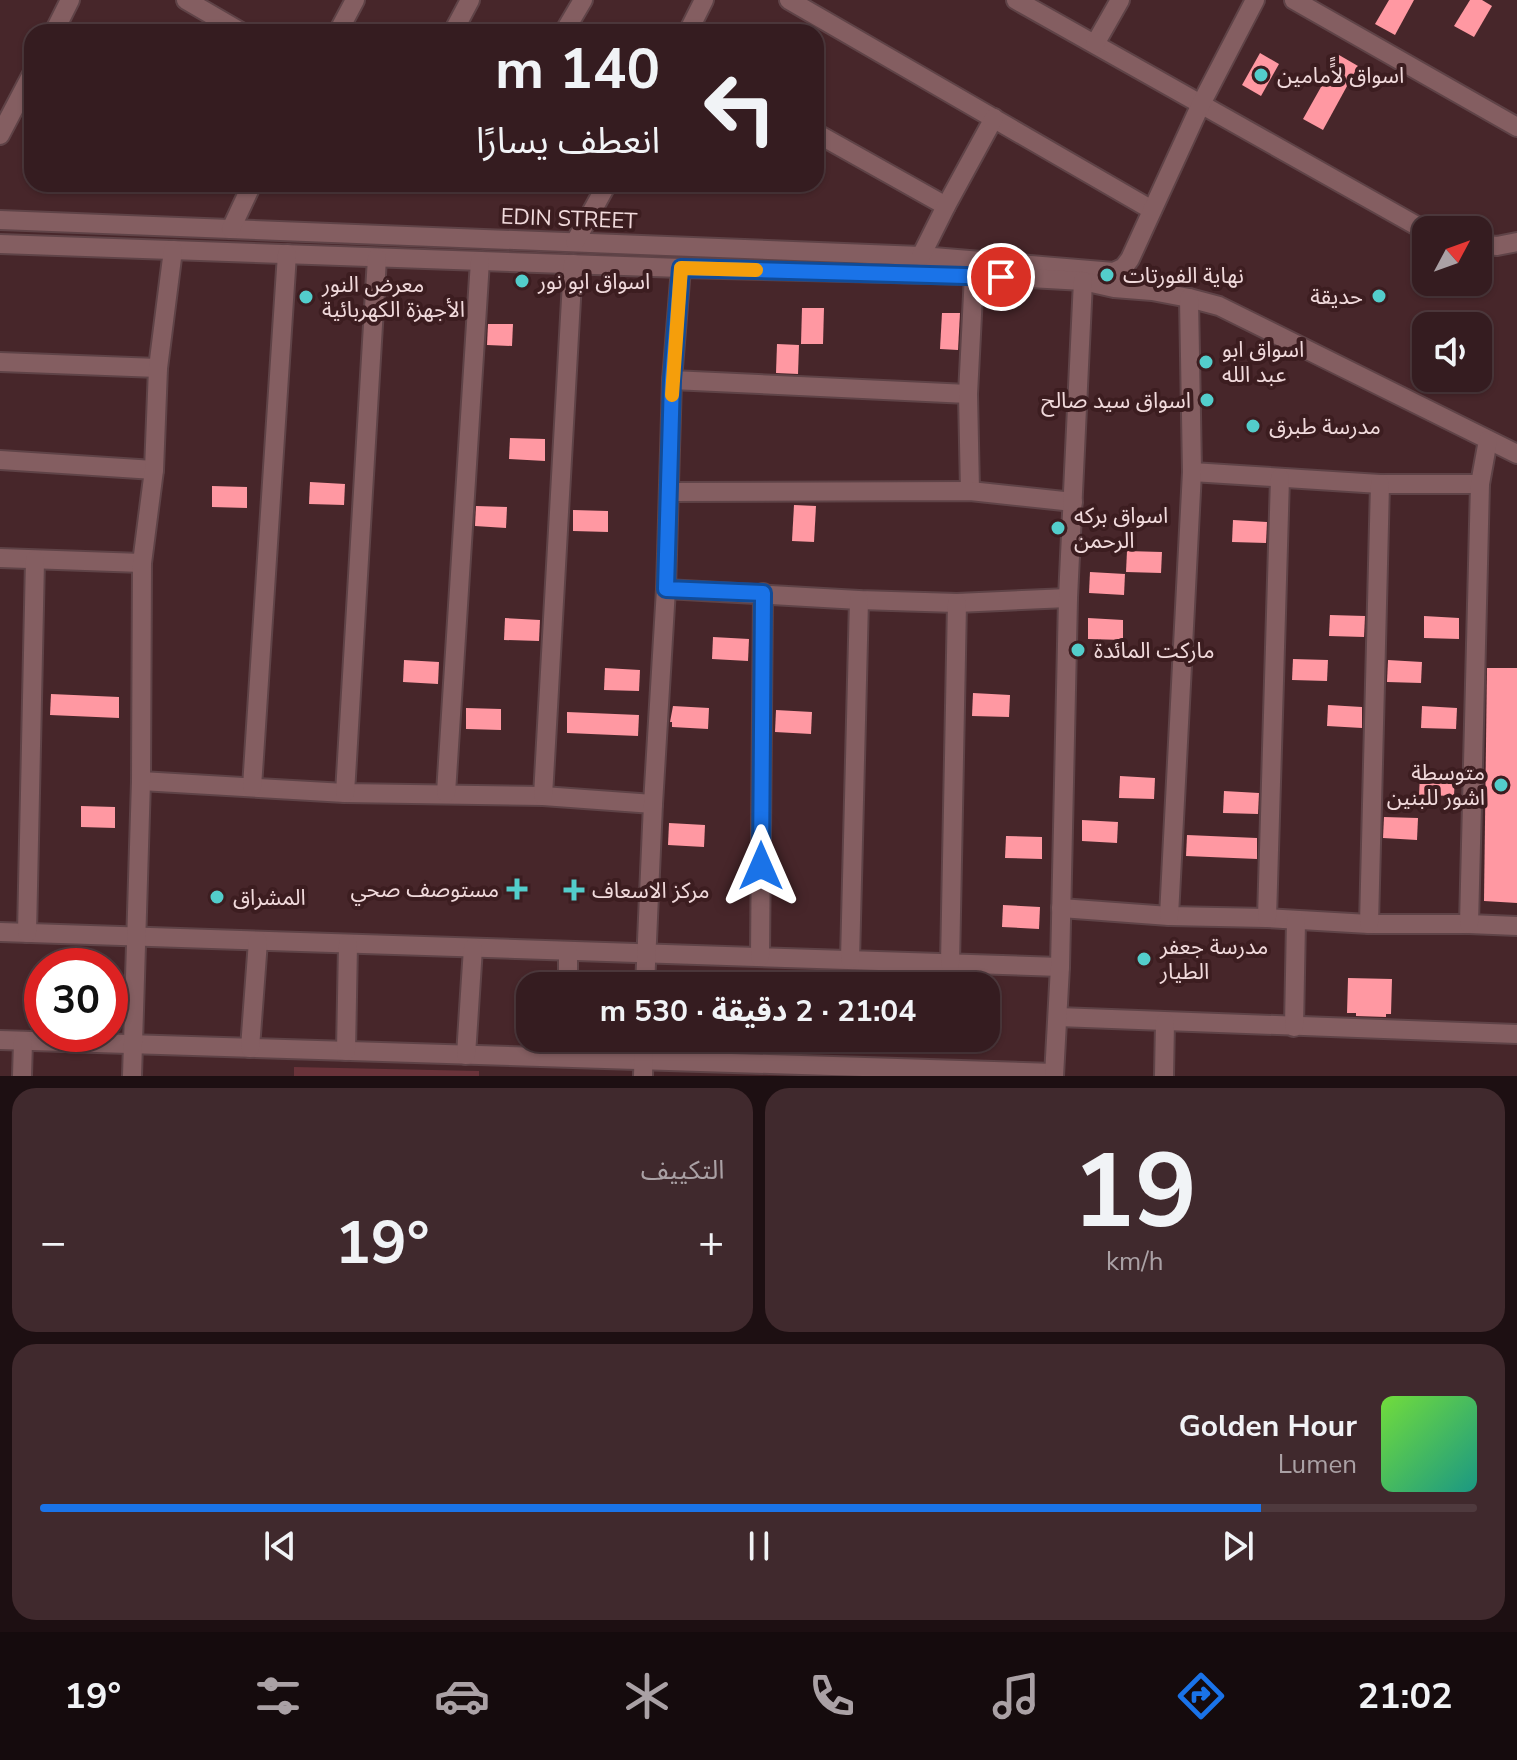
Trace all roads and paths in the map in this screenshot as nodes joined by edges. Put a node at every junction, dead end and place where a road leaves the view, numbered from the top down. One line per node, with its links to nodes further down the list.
1 (70, 0): 12 (street)
2 (186, 0): 13 (street)
3 (355, 0): 14 (street)
4 (470, 0): 15 (street)
5 (583, 0): 16 (street)
6 (704, 0): 17 (street)
7 (789, 0): 21 (street)
8 (1016, 0): 18 (street)
9 (1120, 0): 18 (street)
10 (1255, 0): 20 (street)
11 (1294, 0): 22 (street)
12 (58, 24)
13 (227, 24)
14 (344, 24)
15 (457, 24)
16 (569, 24)
17 (692, 24)
18 (1095, 44): 20 (street)
19 (24, 89): 23 (street)
20 (1201, 104): 28 (street); 31 (street)
21 (994, 118): 27 (street); 28 (street)
22 (1517, 127)
23 (0, 135)
24 (824, 137): 27 (street)
25 (248, 192): 32 (street)
26 (603, 192): 33 (street)
27 (946, 206): 41 (street)
28 (1152, 210): 41 (street, EDIN STREET)
29 (0, 220): 30 (street, EDIN STREET)
30 (54, 222): 32 (street, EDIN STREET); 38 (street)
31 (1412, 223)
32 (231, 229): 33 (street, EDIN STREET)
33 (575, 242): 36 (street, EDIN STREET)
34 (1517, 242): 37 (street)
35 (0, 244): 38 (street, EDIN STREET)
36 (646, 245): 41 (street, EDIN STREET); 45 (street)
37 (1492, 245)
38 (63, 246): 39 (street, EDIN STREET)
39 (173, 250): 40 (street, EDIN STREET); 51 (street)
40 (287, 254): 42 (street, EDIN STREET); 74 (street)
41 (921, 256)
42 (377, 258): 43 (street, EDIN STREET); 75 (street)
43 (480, 261): 44 (street, EDIN STREET); 76 (street)
44 (573, 264): 45 (street, EDIN STREET); 77 (street)
45 (654, 268): 46 (street, EDIN STREET)
46 (681, 268): 47 (street, EDIN STREET); 52 (street)
47 (974, 275): 48 (street, EDIN STREET); 53 (street)
48 (1083, 281): 49 (street, EDIN STREET); 64 (street)
49 (1189, 298): 54 (street, EDIN STREET); 58 (street)
50 (0, 362): 51 (street)
51 (158, 368): 57 (street)
52 (672, 380): 53 (street); 63 (street)
53 (968, 394): 62 (street)
54 (1488, 440): 55 (street, EDIN STREET); 61 (street)
55 (1517, 454)
56 (0, 460): 57 (street)
57 (154, 470): 67 (street)
58 (1192, 472): 59 (street); 80 (street)
59 (1280, 478): 60 (street); 81 (street)
60 (1380, 484): 61 (street); 83 (street)
61 (1480, 484): 84 (street)
62 (970, 491): 63 (street); 64 (street)
63 (669, 492): 68 (street)
64 (1073, 502): 70 (street)
65 (0, 558): 66 (street)
66 (35, 560): 67 (street); 87 (street)
67 (142, 563): 73 (street)
68 (666, 589): 69 (street); 78 (street)
69 (763, 593): 71 (street); 94 (street)
70 (1068, 598): 72 (street); 79 (street)
71 (859, 600): 72 (street); 95 (street)
72 (957, 603): 96 (street)
73 (141, 781): 74 (street); 88 (street)
74 (252, 787): 75 (street)
75 (345, 793): 76 (street)
76 (446, 793): 77 (street)
77 (543, 796): 78 (street)
78 (653, 804): 93 (street)
79 (1061, 908): 80 (street); 97 (street)
80 (1169, 916): 81 (street)
81 (1267, 918): 82 (street)
82 (1296, 921): 83 (street); 102 (street)
83 (1369, 924): 84 (street)
84 (1469, 924): 85 (street)
85 (1517, 926)
86 (0, 932): 87 (street)
87 (27, 933): 88 (street)
88 (136, 937): 89 (street); 106 (street)
89 (258, 941): 90 (street); 107 (street)
90 (348, 944): 91 (street); 108 (street)
91 (473, 948): 92 (street); 110 (street)
92 (568, 951): 93 (street); 98 (street)
93 (646, 953): 94 (street); 99 (street)
94 (760, 957): 95 (street)
95 (850, 960): 96 (street)
96 (950, 964): 97 (street)
97 (1060, 967): 100 (street)
98 (568, 972)
99 (645, 972)
100 (1058, 1017): 101 (street); 116 (street)
101 (1165, 1022): 102 (street); 119 (street)
102 (1294, 1027): 103 (street)
103 (1517, 1034)
104 (0, 1040): 105 (street)
105 (23, 1041): 106 (street); 117 (street)
106 (133, 1044): 107 (street); 118 (street)
107 (250, 1048): 108 (street)
108 (346, 1051): 110 (street)
109 (568, 1052): 111 (street)
110 (466, 1055): 111 (street)
111 (568, 1058): 112 (street)
112 (644, 1068): 113 (street)
113 (755, 1070): 114 (street)
114 (856, 1071): 115 (street)
115 (947, 1073): 116 (street)
116 (1054, 1074)
117 (22, 1076)
118 (132, 1076)
119 (1164, 1076)

